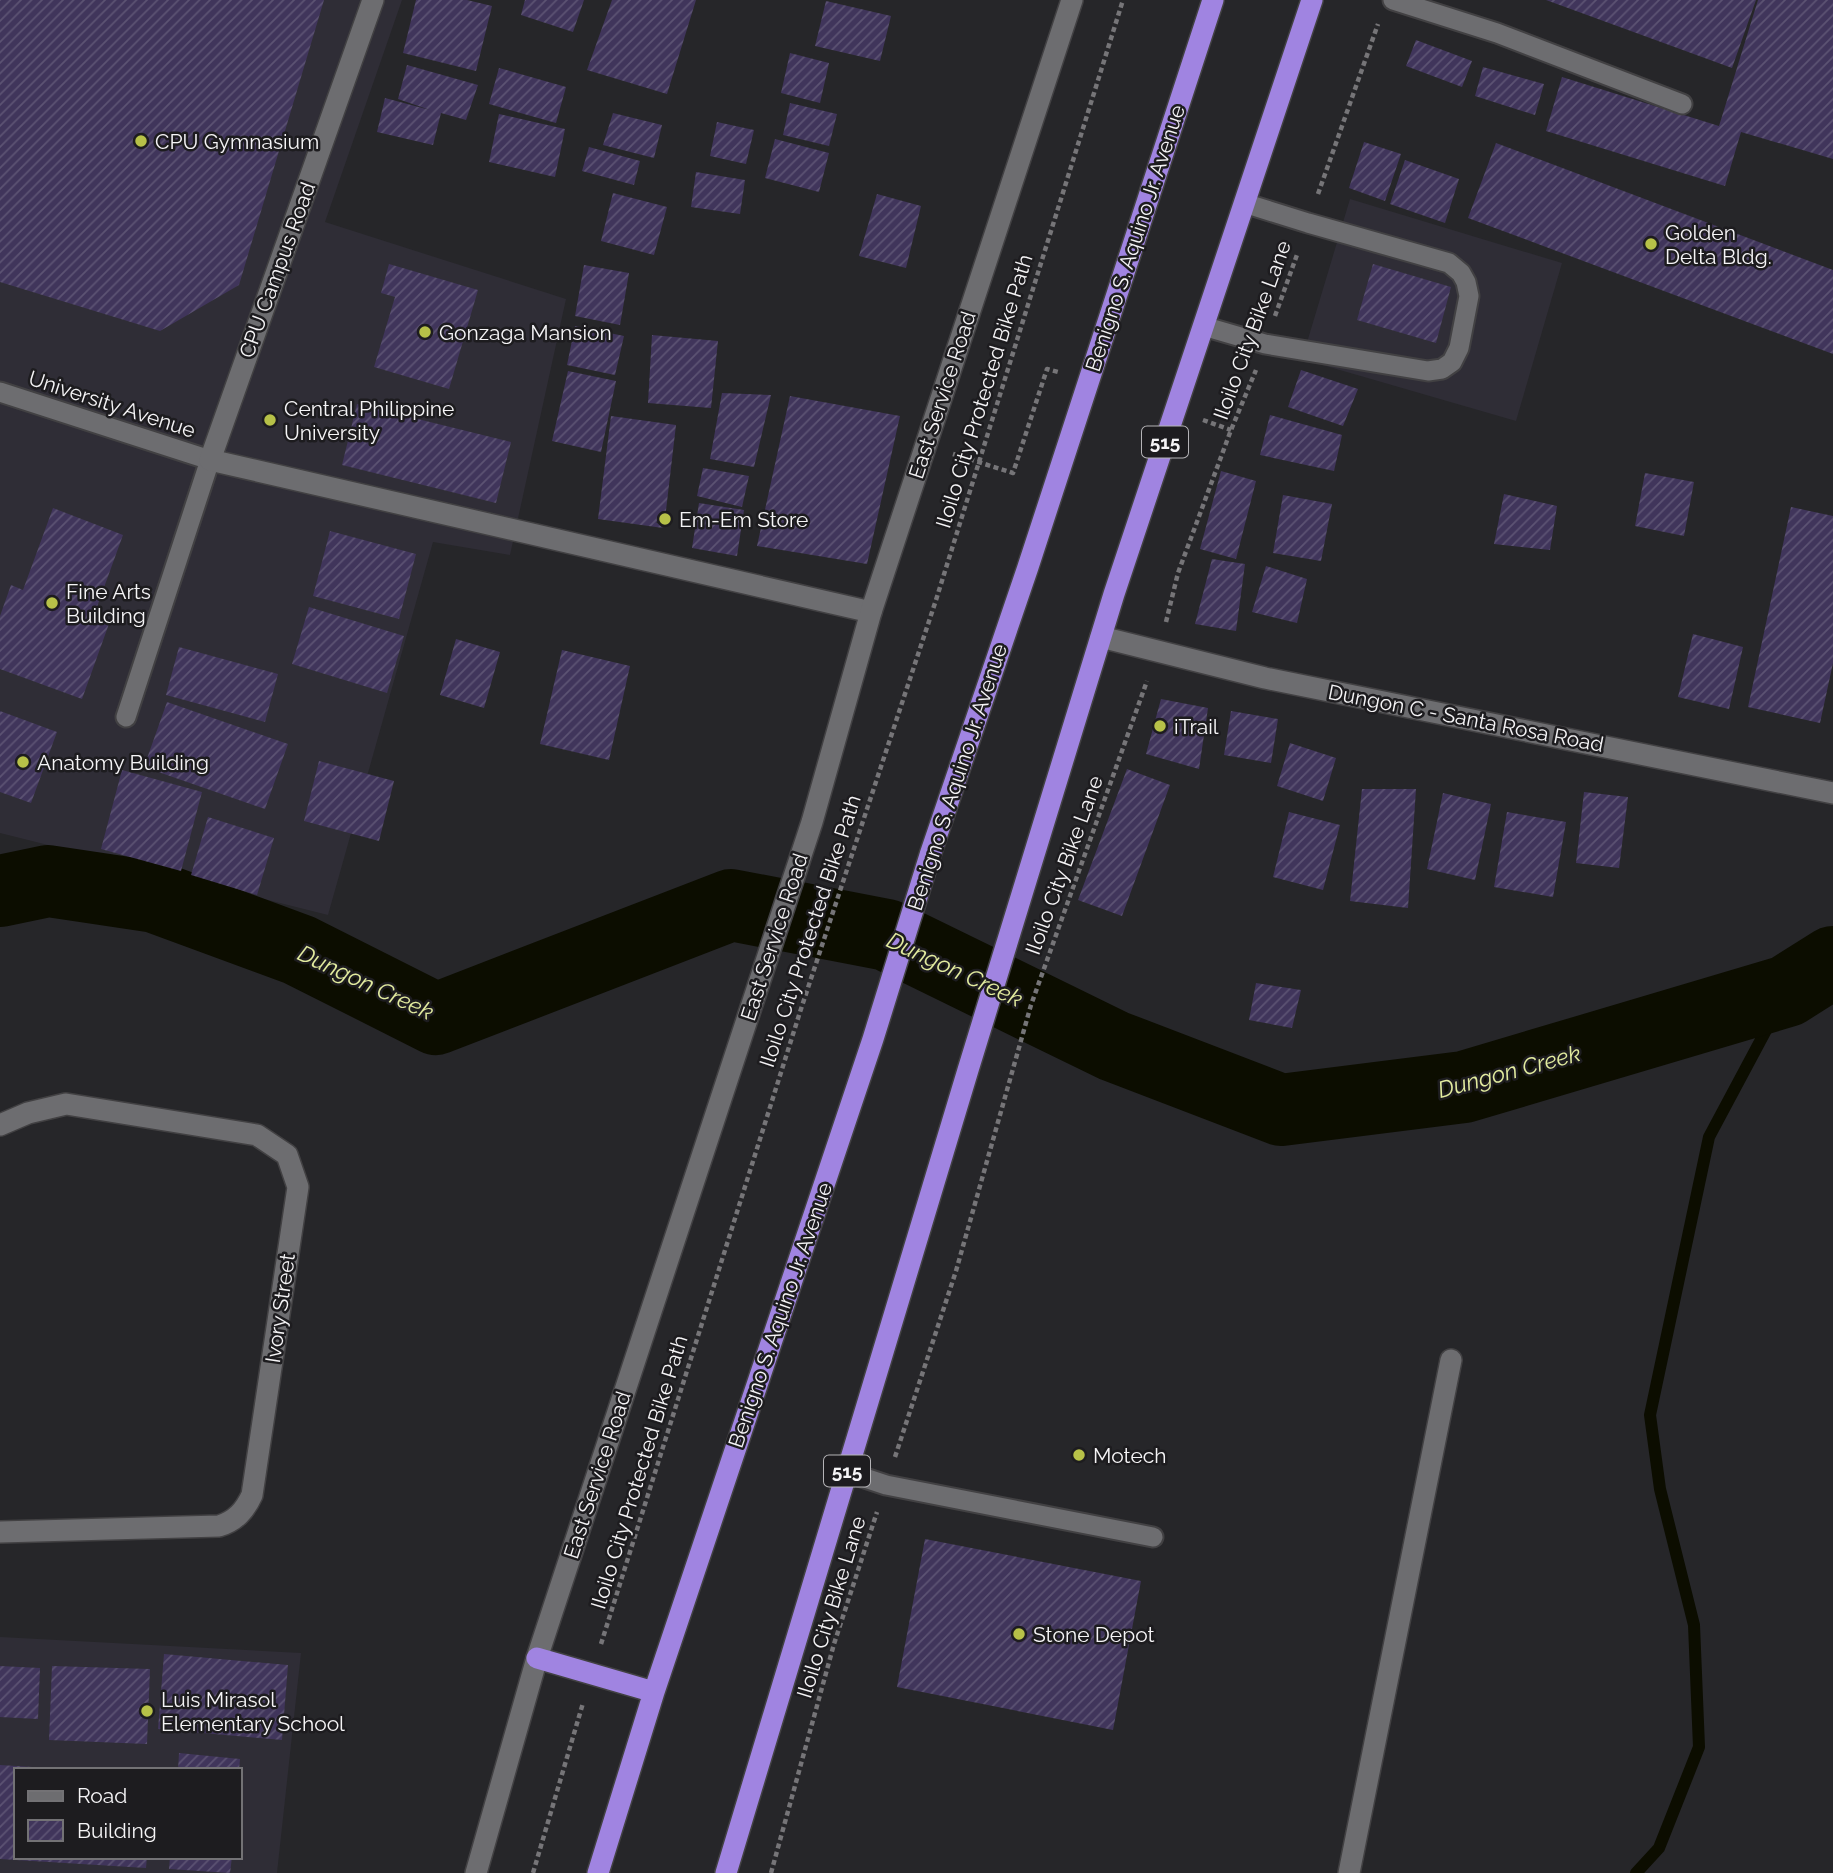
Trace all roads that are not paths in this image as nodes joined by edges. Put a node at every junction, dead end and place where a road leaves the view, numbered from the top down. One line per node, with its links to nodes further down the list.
1 (373, 0): 10 (street, CPU Campus Road)
2 (1072, 0): 11 (street, East Service Road)
3 (1213, 0): 21 (highway, Benigno S. Aquino Jr. Avenue)
4 (1312, 0): 7 (highway, 515)
5 (1388, 7): 6 (lane)
6 (1682, 104)
7 (1244, 203): 8 (highway, 515); 8 (lane)
8 (1203, 326): 12 (highway, 515)
9 (0, 392): 10 (lane, University Avenue)
10 (209, 460): 11 (street); 13 (lane)
11 (871, 611): 20 (street, East Service Road)
12 (1101, 637): 14 (street, Dungon C - Santa Rosa Road); 17 (highway, 515)
13 (126, 717)
14 (1833, 793)
15 (0, 1125): 18 (street, Ivory Street)
16 (1451, 1360): 25 (street)
17 (847, 1472): 19 (lane); 24 (highway, 515)
18 (0, 1532)
19 (1153, 1537)
20 (537, 1658): 21 (highway); 22 (street, East Service Road)
21 (654, 1692): 23 (highway, Benigno S. Aquino Jr. Avenue)
22 (476, 1873)
23 (598, 1873)
24 (726, 1873)
25 (1349, 1873)

